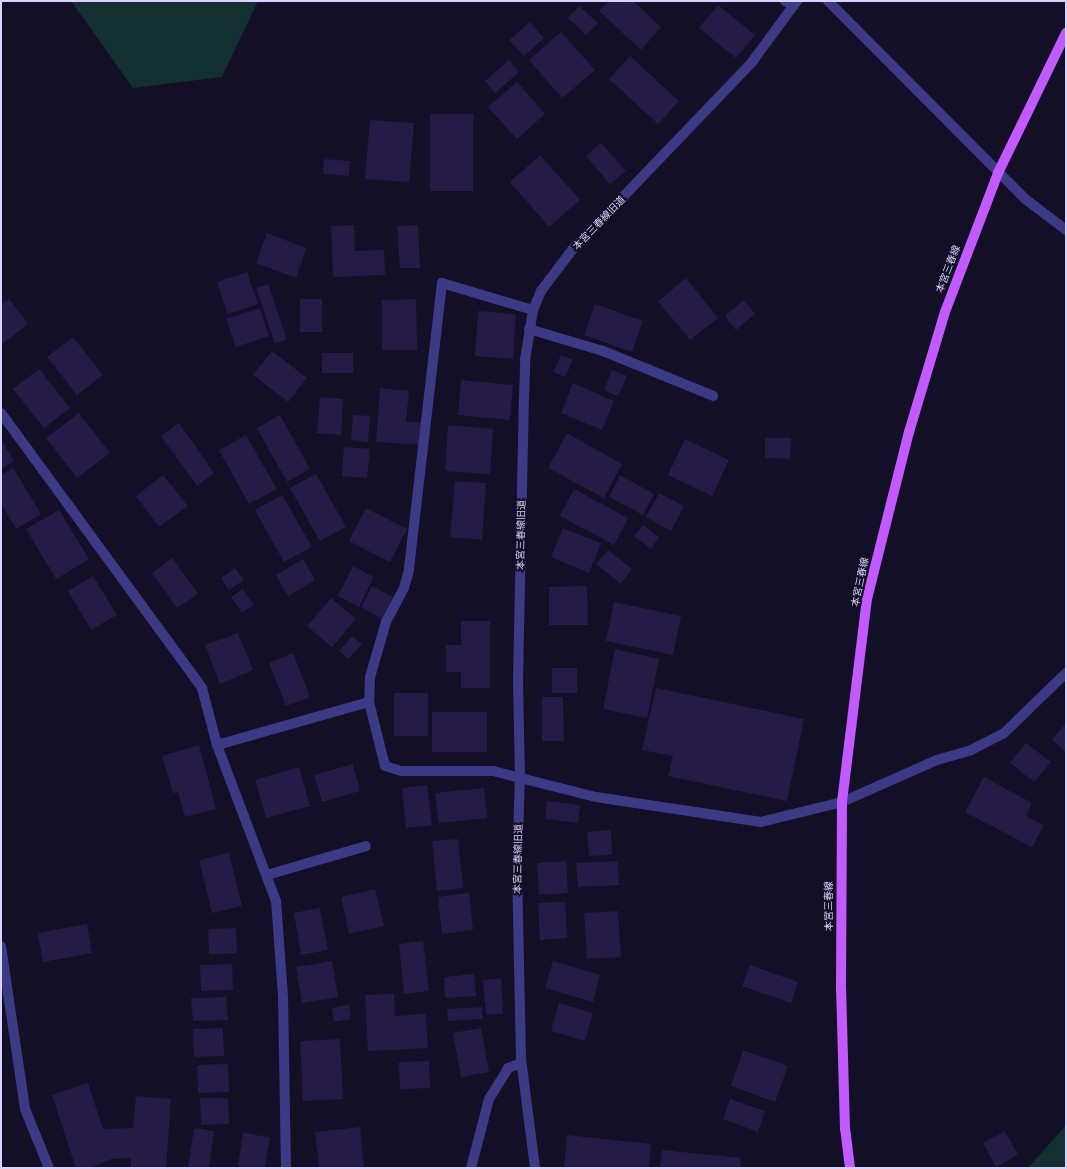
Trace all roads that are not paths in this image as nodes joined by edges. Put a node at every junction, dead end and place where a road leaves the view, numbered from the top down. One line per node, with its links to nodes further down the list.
1 (828, 1): 4 (street)
2 (792, 3): 6 (street, 本宮三春線旧道)
3 (1066, 33): 4 (main road, 本宮三春線)
4 (998, 173): 5 (street); 14 (main road, 本宮三春線)
5 (1066, 230)
6 (533, 310): 7 (street, 本宮三春線旧道); 11 (street)
7 (529, 330): 8 (street); 13 (street, 本宮三春線旧道)
8 (713, 396)
9 (1, 413): 12 (street)
10 (1066, 673): 14 (street)
11 (369, 702): 12 (street); 13 (street)
12 (217, 745): 16 (street)
13 (520, 777): 14 (street); 18 (street, 本宮三春線旧道)
14 (842, 802): 23 (main road, 本宮三春線)
15 (366, 846): 16 (street)
16 (267, 875): 20 (street)
17 (1, 946): 19 (street)
18 (521, 1062): 21 (street); 22 (street, 本宮三春線旧道)
19 (49, 1168)
20 (286, 1168)
21 (471, 1168)
22 (535, 1168)
23 (850, 1168)

